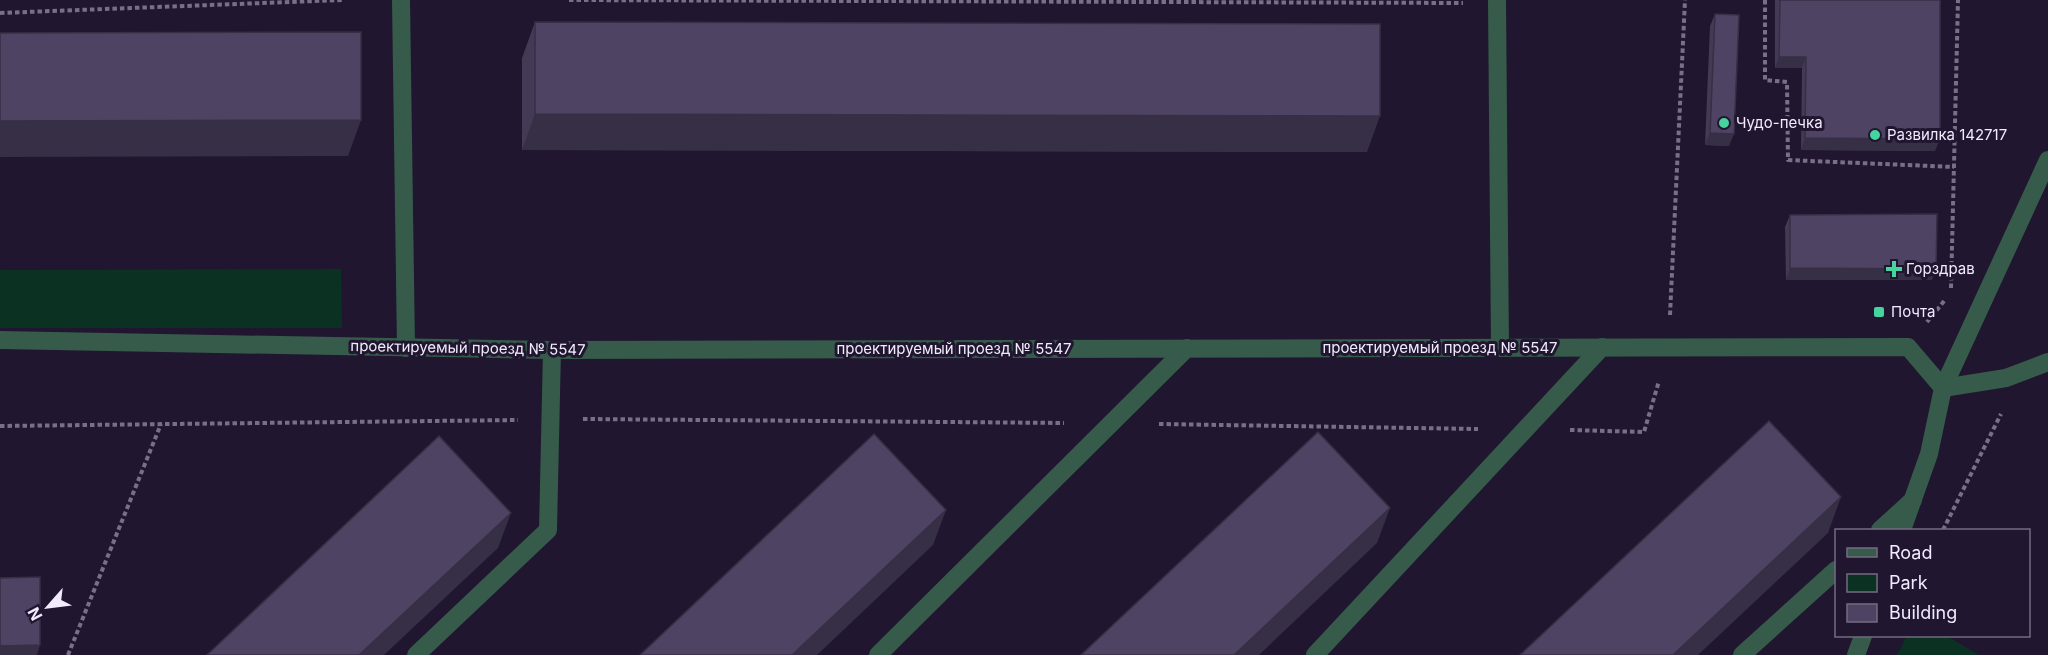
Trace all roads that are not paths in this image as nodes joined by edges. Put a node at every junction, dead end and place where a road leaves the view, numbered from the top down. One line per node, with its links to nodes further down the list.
1 (401, 0): 5 (street)
2 (1497, 2): 7 (street)
3 (2048, 160): 11 (street)
4 (0, 340): 5 (street, проектируемый проезд № 5547)
5 (406, 348): 9 (street, проектируемый проезд № 5547)
6 (1187, 348): 7 (street, проектируемый проезд № 5547); 9 (street, проектируемый проезд № 5547); 18 (street)
7 (1500, 348): 8 (street, проектируемый проезд № 5547)
8 (1602, 348): 11 (street, проектируемый проезд № 5547); 19 (street)
9 (552, 350): 17 (street)
10 (2048, 362): 11 (street)
11 (1943, 388): 12 (street)
12 (1914, 500): 13 (street); 14 (street)
13 (1882, 529)
14 (1903, 529)
15 (1835, 571): 20 (street)
16 (1863, 637): 21 (street)
17 (416, 655)
18 (878, 655)
19 (1315, 655)
20 (1742, 655)
21 (1856, 655)

